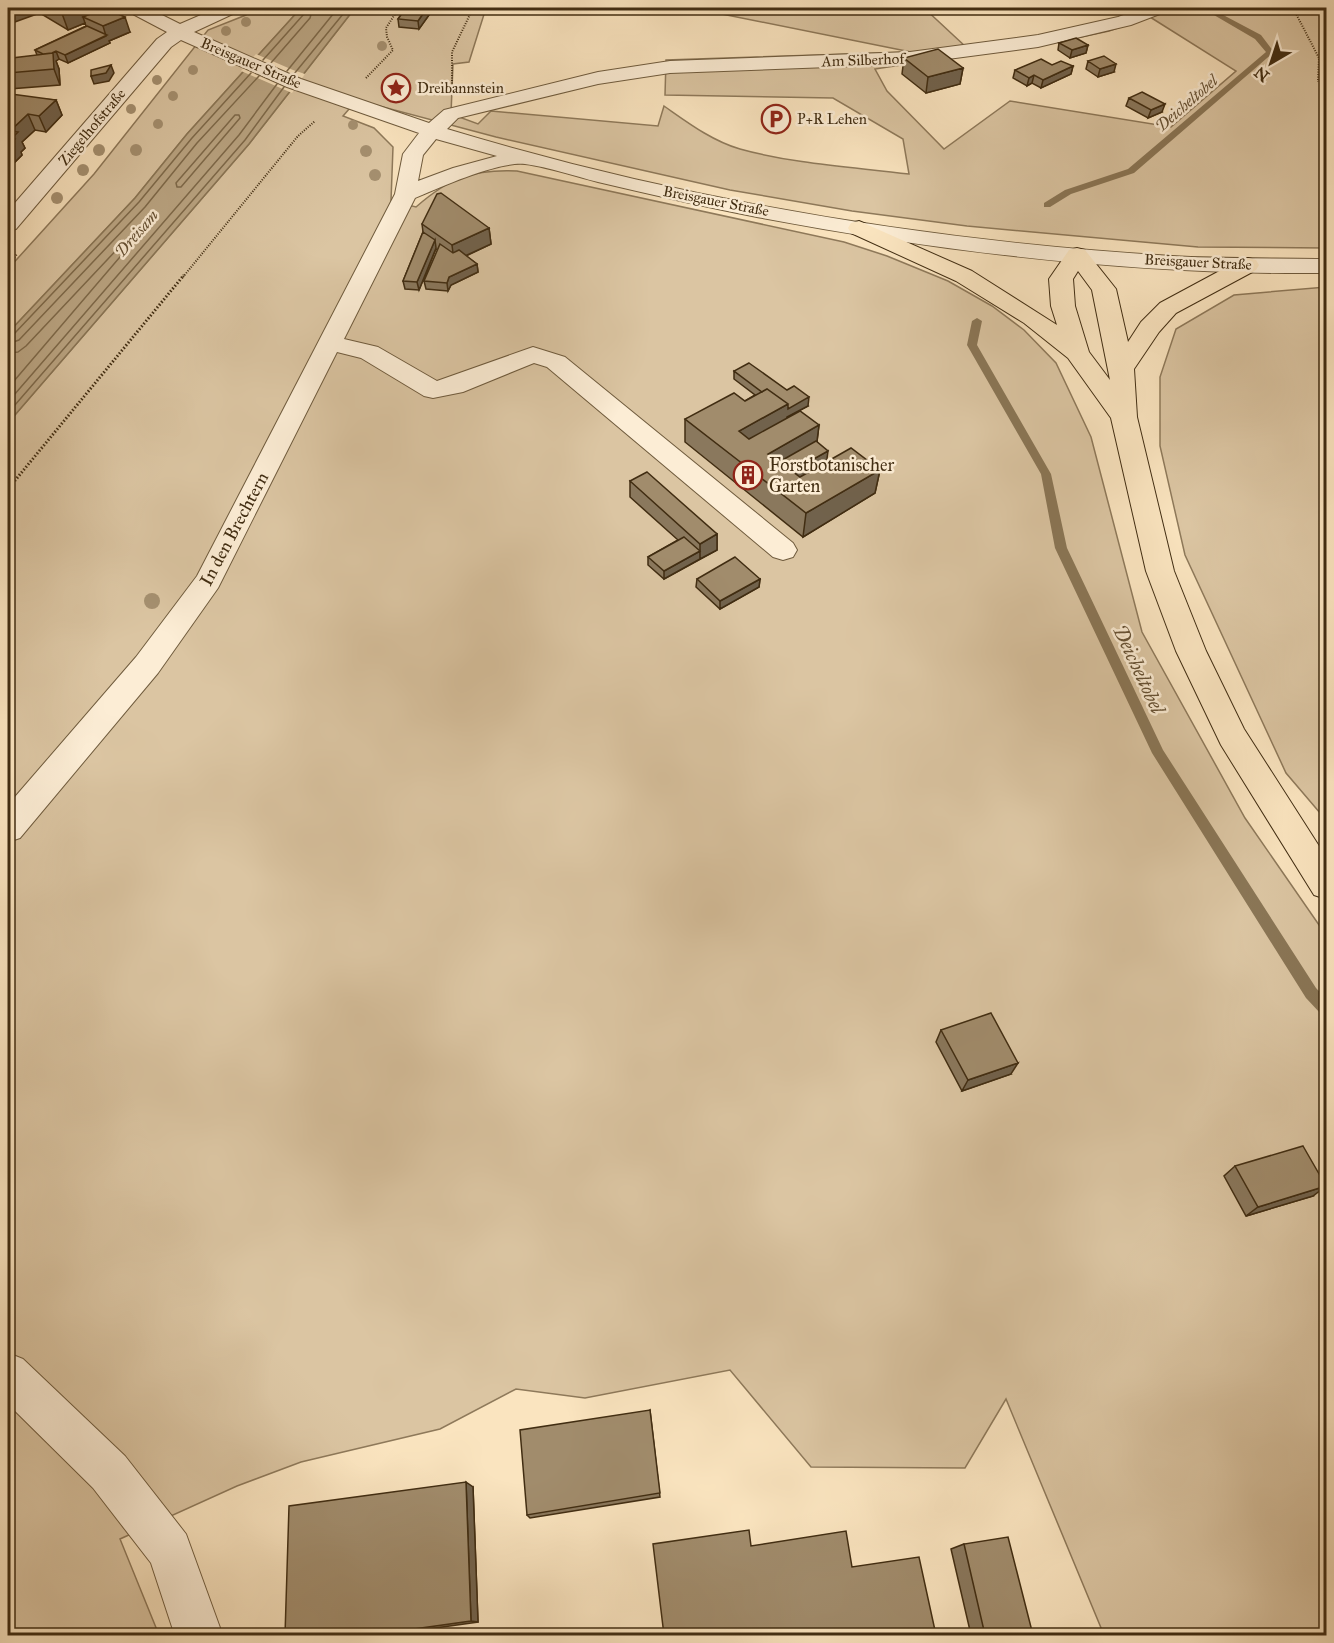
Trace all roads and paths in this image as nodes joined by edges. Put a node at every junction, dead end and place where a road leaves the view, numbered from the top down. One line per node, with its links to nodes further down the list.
1 (135, 8): 7 (street, Breisgauer Straße)
2 (231, 8): 7 (street, Ziegelhofstraße)
3 (399, 8): 9 (path)
4 (473, 8): 10 (path)
5 (1159, 8): 10 (street, Am Silberhof)
6 (1293, 8): 8 (path)
7 (179, 32): 9 (street, Breisgauer Straße); 16 (street, Ziegelhofstraße)
8 (1318, 82)
9 (336, 98): 11 (street, Breisgauer Straße); 26 (path)
10 (451, 114): 11 (street, In den Brechtern)
11 (431, 132): 12 (street, Breisgauer Straße); 13 (street); 15 (street, In den Brechtern)
12 (525, 158): 13 (street); 18 (street, Breisgauer Straße)
13 (440, 179): 15 (street)
14 (8, 194): 16 (street)
15 (406, 194): 22 (street, In den Brechtern)
16 (32, 197): 17 (street, Ziegelhofstraße)
17 (8, 224)
18 (859, 228): 19 (street, Breisgauer Straße); 23 (highway)
19 (1077, 255): 20 (street, Breisgauer Straße); 23 (highway); 24 (highway)
20 (1248, 265): 21 (street, Breisgauer Straße); 24 (highway)
21 (1326, 266)
22 (330, 343): 27 (street); 28 (street, In den Brechtern)
23 (1077, 352): 25 (highway)
24 (1122, 369): 25 (highway)
25 (1124, 417): 29 (highway)
26 (8, 489)
27 (783, 550)
28 (8, 828)
29 (1291, 830): 30 (highway); 31 (highway)
30 (1326, 862)
31 (1326, 885)
32 (8, 1374): 33 (street)
33 (199, 1635)

